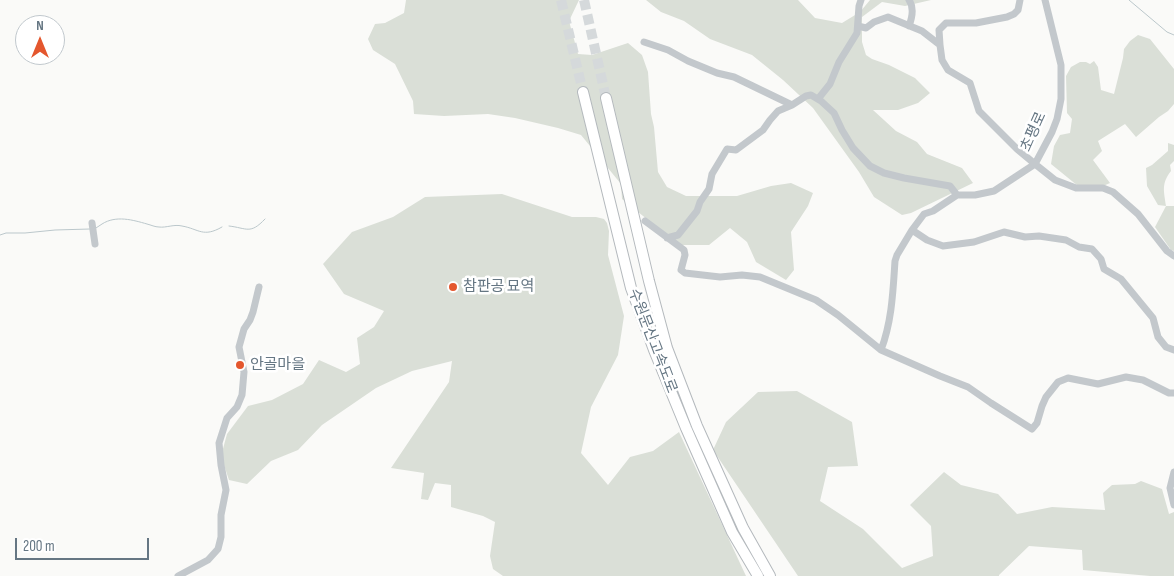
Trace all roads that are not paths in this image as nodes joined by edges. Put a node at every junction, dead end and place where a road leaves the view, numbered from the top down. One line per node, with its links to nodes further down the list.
1 (861, 0): 5 (street)
2 (909, 0): 6 (street)
3 (1020, 0): 8 (street)
4 (1045, 0): 13 (street, 초평로)
5 (858, 26): 6 (street); 11 (street)
6 (909, 26): 8 (street)
7 (644, 42): 12 (street)
8 (940, 45): 13 (street)
9 (583, 92): 28 (highway, 수원문산고속도로)
10 (606, 98): 29 (highway, 수원문산고속도로)
11 (818, 98): 12 (street); 14 (street)
12 (792, 105): 18 (street)
13 (1035, 164): 14 (street); 20 (street, 초평로)
14 (957, 195): 17 (street)
15 (645, 221): 18 (street)
16 (92, 223): 19 (street)
17 (912, 230): 22 (street); 23 (street)
18 (667, 238): 22 (street)
19 (95, 244)
20 (1174, 256)
21 (259, 287): 27 (street)
22 (881, 350): 24 (street)
23 (1174, 350)
24 (1174, 394)
25 (1174, 472): 26 (street)
26 (1174, 505)
27 (178, 576)
28 (758, 576)
29 (770, 576)

